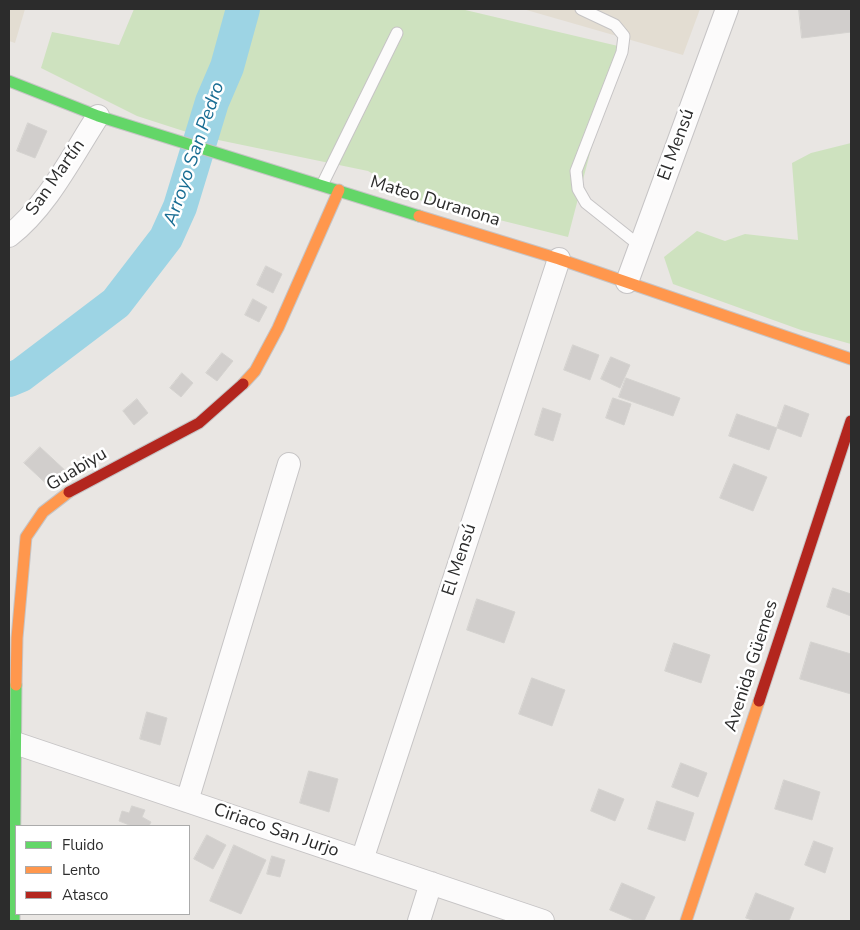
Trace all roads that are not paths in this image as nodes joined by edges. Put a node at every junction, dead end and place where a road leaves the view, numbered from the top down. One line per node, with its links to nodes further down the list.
1 (580, 9): 9 (lane)
2 (727, 9): 9 (street, El Mensú)
3 (397, 33): 6 (lane)
4 (9, 81): 5 (street, Mateo Duranona)
5 (98, 116): 6 (street, Mateo Duranona); 8 (street, San Martín)
6 (322, 185): 7 (street, Mateo Duranona)
7 (339, 190): 10 (street, Mateo Duranona); 15 (street, Guabiyu)
8 (9, 236)
9 (640, 246): 11 (street, El Mensú)
10 (558, 259): 11 (street, Mateo Duranona); 17 (street, El Mensú)
11 (627, 282): 12 (street, Mateo Duranona)
12 (851, 359)
13 (851, 421): 22 (street, Avenida Güemes)
14 (289, 464): 16 (street)
15 (11, 742): 16 (street, Ciriaco San Jurjo); 19 (street, Guabiyu)
16 (187, 801): 17 (street, Ciriaco San Jurjo)
17 (362, 860): 18 (street, Ciriaco San Jurjo)
18 (432, 884): 20 (street); 21 (street, Ciriaco San Jurjo)
19 (14, 921)
20 (419, 921)
21 (542, 921)
22 (686, 921)

